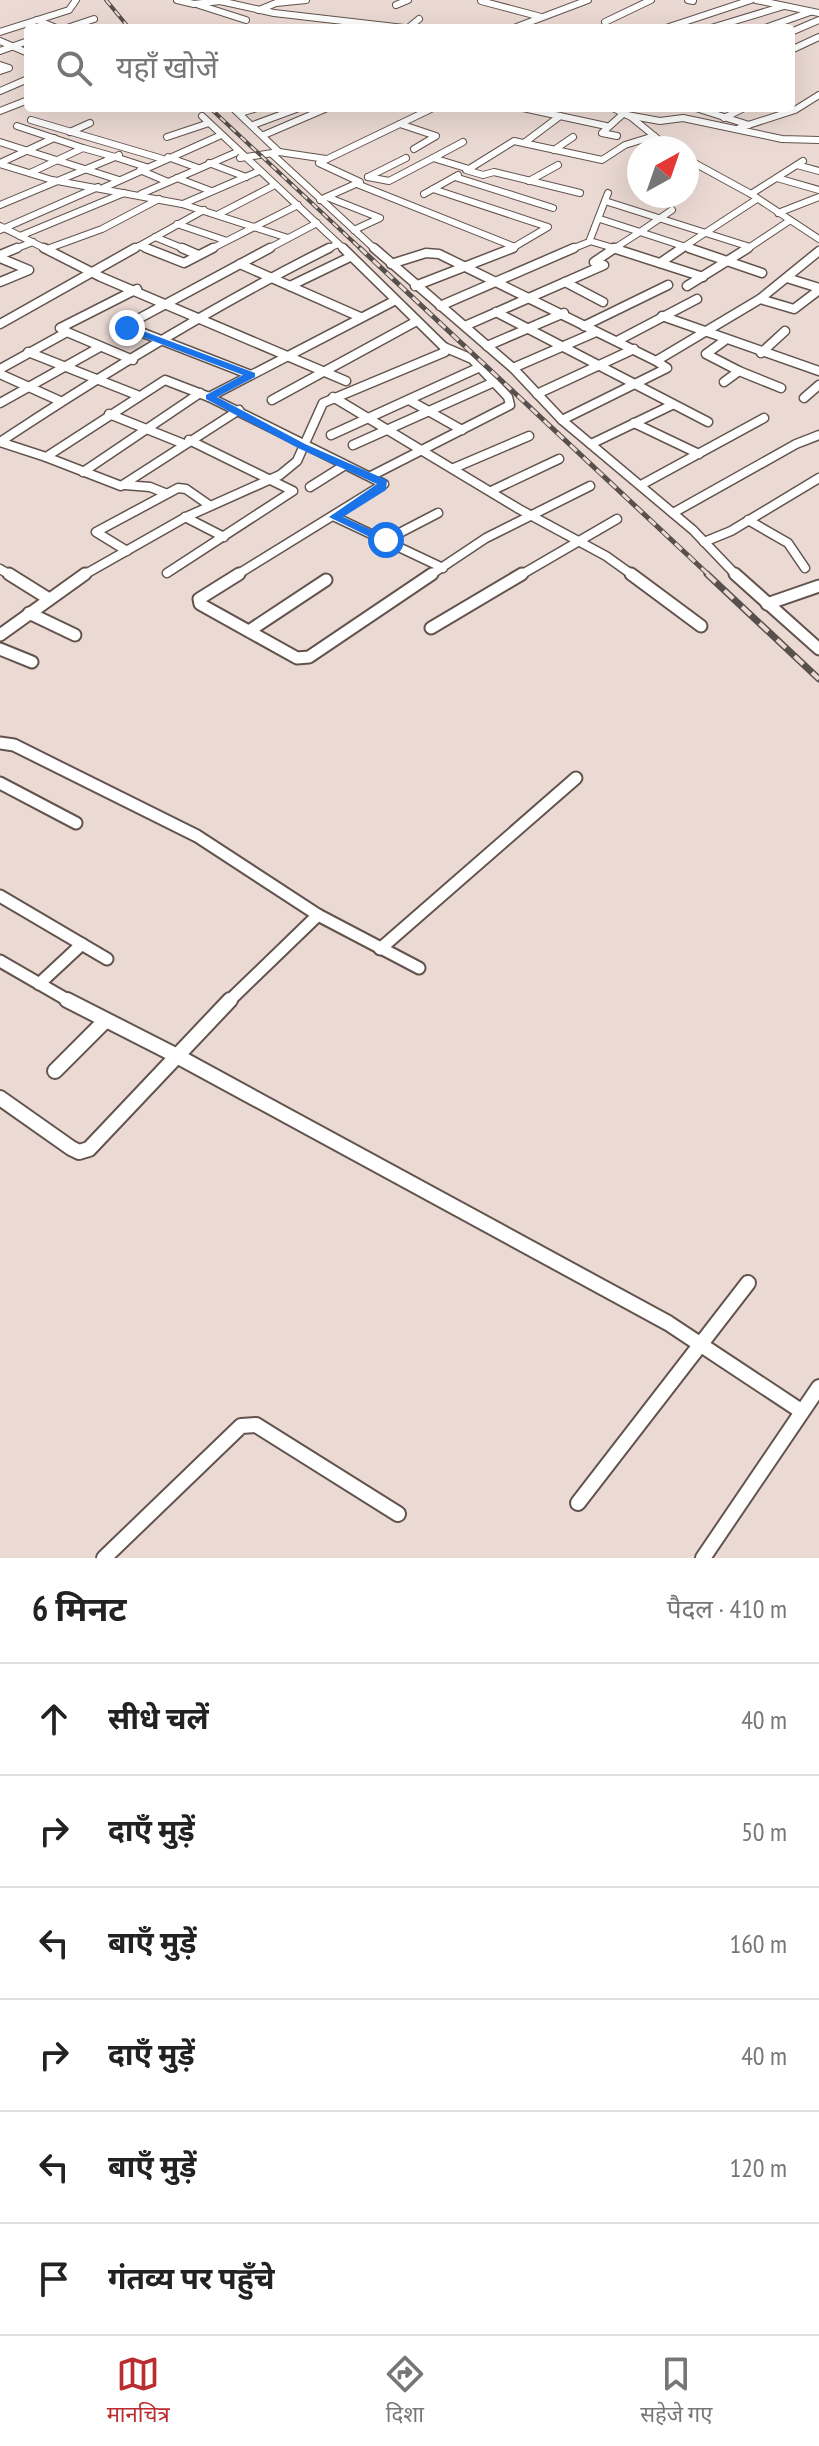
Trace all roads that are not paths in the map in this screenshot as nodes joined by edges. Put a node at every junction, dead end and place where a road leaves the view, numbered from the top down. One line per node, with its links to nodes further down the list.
1 (76, 0): 21 (street)
2 (177, 0): 12 (street)
3 (220, 0): 12 (street); 14 (street)
4 (253, 0): 14 (street)
5 (306, 0): 16 (street)
6 (408, 0): 13 (street)
7 (486, 0): 18 (street)
8 (588, 0): 18 (street)
9 (651, 0): 25 (street)
10 (756, 0): 15 (street); 26 (street)
11 (799, 0): 15 (street)
12 (194, 4): 22 (street)
13 (396, 5)
14 (245, 6): 16 (street)
15 (786, 6): 17 (street); 24 (street)
16 (262, 11): 22 (street); 23 (street)
17 (817, 14): 39 (street); 40 (street)
18 (541, 17): 35 (street)
19 (94, 19): 30 (street)
20 (419, 19): 34 (street)
21 (37, 20): 28 (street); 29 (street)
22 (246, 20): 31 (street)
23 (334, 20): 32 (street); 33 (street)
24 (736, 20): 37 (street); 38 (street)
25 (605, 22)
26 (679, 23): 36 (street)
27 (24, 24): 41 (street)
28 (25, 24)
29 (46, 24)
30 (79, 24)
31 (238, 24)
32 (324, 24)
33 (370, 24)
34 (412, 24)
35 (524, 24)
36 (683, 24)
37 (724, 24)
38 (750, 24)
39 (779, 24)
40 (795, 29)
41 (0, 32)
42 (819, 37): 46 (street)
43 (0, 41): 45 (street)
44 (24, 42): 45 (street)
45 (12, 47): 47 (street); 48 (street)
46 (795, 48)
47 (0, 51)
48 (24, 52)
49 (0, 65): 50 (street)
50 (0, 71)
51 (24, 81): 52 (street)
52 (0, 91)
53 (819, 95): 54 (street)
54 (815, 101): 56 (street)
55 (24, 102): 57 (street)
56 (795, 108)
57 (0, 111)
58 (237, 112): 73 (street)
59 (288, 112): 73 (street)
60 (318, 112): 79 (street)
61 (425, 112): 72 (street)
62 (547, 112): 68 (street)
63 (622, 112): 67 (street)
64 (707, 112): 69 (street)
65 (736, 112): 69 (street)
66 (785, 112): 74 (street)
67 (626, 114): 76 (street); 77 (street); 82 (street)
68 (560, 116): 76 (street); 90 (street)
69 (724, 118): 74 (street)
70 (31, 120): 78 (street)
71 (90, 123): 78 (street)
72 (400, 124): 93 (street); 103 (street)
73 (253, 125): 79 (street)
74 (751, 125): 77 (street)
75 (17, 126): 85 (street)
76 (606, 126): 81 (street)
77 (735, 129): 86 (street)
78 (71, 132): 85 (street); 87 (street)
79 (264, 135): 97 (street)
80 (219, 136): 83 (street); 98 (street); 100 (street)
81 (617, 136)
82 (654, 136)
83 (167, 137)
84 (573, 137): 95 (street)
85 (52, 139): 92 (street); 96 (street)
86 (819, 140)
87 (101, 141): 92 (street); 94 (street)
88 (0, 142): 96 (street)
89 (463, 142): 102 (street)
90 (524, 143): 95 (street); 113 (street)
91 (627, 144): 95 (street)
92 (83, 148): 99 (street); 104 (street)
93 (414, 149)
94 (131, 150): 99 (street); 100 (street)
95 (554, 150)
96 (28, 151): 104 (street); 105 (street)
97 (276, 153): 98 (street); 103 (street); 139 (street)
98 (237, 155): 106 (street); 115 (street)
99 (115, 157): 111 (street); 112 (street)
100 (165, 158): 109 (street); 111 (street)
101 (406, 158): 119 (street)
102 (433, 158): 113 (street); 119 (street)
103 (326, 159): 126 (street)
104 (57, 160): 112 (street); 116 (street)
105 (0, 163): 110 (street)
106 (209, 163): 109 (street); 118 (street)
107 (558, 165): 125 (street)
108 (699, 166): 137 (street)
109 (198, 168): 123 (street)
110 (18, 169): 116 (street); 117 (street)
111 (143, 169): 122 (street); 123 (street)
112 (89, 170): 122 (street); 124 (street)
113 (468, 170): 120 (street); 125 (street)
114 (819, 171): 121 (street)
115 (257, 172): 118 (street); 127 (street)
116 (30, 173): 124 (street)
117 (0, 177)
118 (246, 177): 132 (street)
119 (368, 177): 126 (street)
120 (455, 177): 129 (street); 130 (street)
121 (777, 178): 131 (street); 137 (street)
122 (119, 180): 128 (street)
123 (172, 180): 132 (street); 136 (street)
124 (62, 181): 128 (street); 142 (street)
125 (529, 181): 134 (street)
126 (358, 183): 139 (street); 170 (street)
127 (273, 186): 143 (street); 149 (street)
128 (100, 187): 133 (street); 156 (street)
129 (500, 188): 144 (street); 145 (street)
130 (433, 189): 135 (street); 144 (street)
131 (819, 190)
132 (211, 191): 141 (street)
133 (125, 193): 136 (street); 160 (street)
134 (580, 193)
135 (424, 194)
136 (140, 195): 140 (street)
137 (754, 196): 148 (street); 159 (street)
138 (819, 197): 148 (street)
139 (323, 198): 157 (street); 157 (street)
140 (159, 199): 141 (street); 172 (street)
141 (182, 204): 146 (street)
142 (0, 205)
143 (298, 205): 153 (street); 155 (street)
144 (472, 205): 170 (street)
145 (553, 208)
146 (204, 210): 149 (street); 154 (street)
147 (672, 210): 150 (street)
148 (778, 213): 152 (street)
149 (219, 214): 155 (street)
150 (660, 218): 151 (street); 158 (street); 159 (street)
151 (600, 219): 158 (street); 165 (street)
152 (789, 221): 163 (street); 171 (street)
153 (317, 223): 162 (street); 167 (street)
154 (177, 224): 161 (street); 164 (street)
155 (254, 226): 162 (street); 164 (street)
156 (1, 228): 160 (street)
157 (354, 230): 181 (street)
158 (640, 232): 169 (street); 173 (street)
159 (706, 234): 169 (street); 171 (street)
160 (20, 236): 166 (street)
161 (155, 237): 168 (street); 175 (street)
162 (288, 238): 180 (street)
163 (819, 239)
164 (224, 240): 175 (street)
165 (590, 241): 173 (street); 189 (street)
166 (33, 242): 172 (street); 176 (street)
167 (338, 244): 177 (street); 186 (street)
168 (139, 246): 175 (street); 183 (street)
169 (684, 246): 178 (street); 179 (street)
170 (515, 247): 182 (street)
171 (750, 247): 178 (street)
172 (47, 249): 183 (street)
173 (614, 249): 179 (street); 190 (street)
174 (819, 251): 187 (street)
175 (198, 255)
176 (0, 256): 188 (street)
177 (350, 257): 192 (street); 200 (street)
178 (727, 260): 184 (street); 185 (street)
179 (660, 263): 185 (street)
180 (240, 264): 186 (street); 202 (street)
181 (391, 264): 182 (street); 193 (street)
182 (467, 267): 189 (street); 193 (street)
183 (93, 272): 195 (street); 209 (street)
184 (762, 273)
185 (703, 277): 194 (street)
186 (269, 278): 192 (street); 208 (street)
187 (787, 278): 196 (street); 199 (street)
188 (0, 282)
189 (500, 282): 197 (street); 203 (street)
190 (565, 282): 197 (street); 201 (street)
191 (668, 285): 212 (street)
192 (290, 286): 207 (street)
193 (415, 286): 203 (street)
194 (687, 286)
195 (137, 289): 202 (street); 215 (street)
196 (819, 289): 199 (street)
197 (531, 297): 204 (street); 205 (street)
198 (697, 299): 206 (street)
199 (760, 299): 217 (street)
200 (392, 302): 207 (street); 210 (street)
201 (603, 302)
202 (166, 303): 208 (street); 218 (street)
203 (440, 306): 211 (street)
204 (496, 312): 211 (street); 213 (street)
205 (564, 313): 212 (street); 213 (street)
206 (662, 316): 217 (street); 219 (street)
207 (360, 317): 228 (street)
208 (202, 318): 218 (street); 228 (street)
209 (2, 320)
210 (415, 322): 223 (street); 238 (street)
211 (465, 326): 221 (street)
212 (584, 326): 216 (street)
213 (527, 329): 221 (street); 224 (street)
214 (785, 331): 227 (street)
215 (67, 332): 222 (street); 226 (street)
216 (596, 332): 219 (street); 224 (street)
217 (702, 332): 220 (street); 231 (street)
218 (165, 341): 230 (street); 241 (street)
219 (617, 341): 225 (street)
220 (724, 341): 227 (street); 239 (street)
221 (487, 346): 236 (street)
222 (100, 347): 230 (street); 232 (street)
223 (444, 347): 234 (street); 253 (street)
224 (561, 347): 233 (street); 236 (street)
225 (634, 349): 231 (street); 233 (street)
226 (28, 352): 232 (street); 237 (street)
227 (761, 353): 235 (street)
228 (290, 355): 238 (street); 241 (street)
229 (819, 356): 235 (street)
230 (133, 360): 242 (street)
231 (656, 361): 247 (street)
232 (61, 366): 242 (street); 246 (street)
233 (597, 366): 247 (street); 250 (street)
234 (480, 367): 244 (street); 256 (street)
235 (807, 367): 240 (street)
236 (513, 368): 250 (street)
237 (0, 371): 246 (street)
238 (329, 371): 243 (street); 255 (street)
239 (739, 371): 245 (street); 249 (street)
240 (819, 371)
241 (251, 375): 252 (street)
242 (94, 380): 251 (street); 257 (street)
243 (346, 381)
244 (494, 382): 261 (street); 270 (street)
245 (724, 382)
246 (30, 385): 257 (street); 258 (street)
247 (633, 385): 259 (street); 265 (street)
248 (819, 385): 254 (street)
249 (781, 388)
250 (537, 394): 265 (street)
251 (137, 395): 252 (street); 262 (street)
252 (205, 395): 260 (street); 268 (street)
253 (333, 397): 263 (street); 277 (street)
254 (804, 398)
255 (272, 400)
256 (409, 400): 261 (street); 263 (street)
257 (60, 401): 280 (street)
258 (0, 403)
259 (672, 405): 266 (street); 267 (street)
260 (239, 410): 274 (street); 277 (street)
261 (428, 411): 269 (street); 270 (street)
262 (109, 414): 268 (street); 280 (street)
263 (369, 418): 269 (street); 271 (street)
264 (764, 418): 279 (street)
265 (562, 420): 275 (street)
266 (708, 422)
267 (634, 423): 275 (street); 279 (street)
268 (147, 429): 274 (street); 284 (street)
269 (388, 429): 276 (street); 278 (street)
270 (462, 430): 278 (street)
271 (331, 435)
272 (819, 435): 296 (street)
273 (529, 436): 283 (street)
274 (187, 442): 287 (street); 288 (street)
275 (591, 444): 289 (street)
276 (353, 445)
277 (302, 446): 282 (street); 287 (street)
278 (422, 449): 283 (street); 285 (street)
279 (699, 454): 289 (street)
280 (46, 457): 284 (street)
281 (559, 459): 292 (street)
282 (345, 465): 285 (street); 291 (street)
283 (454, 468): 292 (street)
284 (83, 472): 288 (street)
285 (371, 476): 299 (street)
286 (819, 478): 301 (street)
287 (273, 479): 294 (street); 302 (street)
288 (125, 485): 293 (street)
289 (641, 485): 296 (street)
290 (590, 486): 297 (street)
291 (310, 487)
292 (491, 491): 297 (street)
293 (165, 493): 294 (street); 306 (street)
294 (209, 505): 298 (street)
295 (438, 513): 303 (street)
296 (673, 513): 305 (street)
297 (530, 515): 304 (street); 307 (street)
298 (185, 517): 302 (street); 306 (street)
299 (335, 517): 303 (street); 318 (street)
300 (617, 519): 304 (street)
301 (748, 520): 305 (street); 308 (street)
302 (224, 537): 310 (street)
303 (386, 540): 307 (street)
304 (579, 540): 316 (street); 317 (street)
305 (704, 542): 314 (street)
306 (127, 551): 313 (street)
307 (443, 568): 318 (street)
308 (805, 568)
309 (0, 569): 313 (street)
310 (167, 573)
311 (326, 580): 318 (street)
312 (819, 586): 314 (street)
313 (49, 599): 315 (street)
314 (767, 604): 322 (street)
315 (29, 613): 319 (street); 320 (street)
316 (701, 626)
317 (431, 628)
318 (249, 631)
319 (0, 635)
320 (75, 635)
321 (0, 649): 323 (street)
322 (819, 649)
323 (32, 662)
324 (0, 743): 329 (street)
325 (576, 778): 331 (street)
326 (0, 783): 327 (street)
327 (76, 823)
328 (0, 896): 330 (street)
329 (318, 915): 331 (street); 337 (street)
330 (82, 944): 332 (street); 335 (street)
331 (380, 949): 334 (street)
332 (107, 959)
333 (0, 961): 335 (street)
334 (419, 968)
335 (39, 984): 336 (street)
336 (104, 1022): 337 (street); 338 (street)
337 (177, 1056): 339 (street); 341 (street)
338 (55, 1071)
339 (0, 1098)
340 (748, 1283): 341 (street)
341 (702, 1345): 343 (street); 344 (street)
342 (819, 1387): 343 (street)
343 (801, 1411): 347 (street)
344 (578, 1503)
345 (398, 1514): 346 (street)
346 (104, 1558)
347 (703, 1558)

